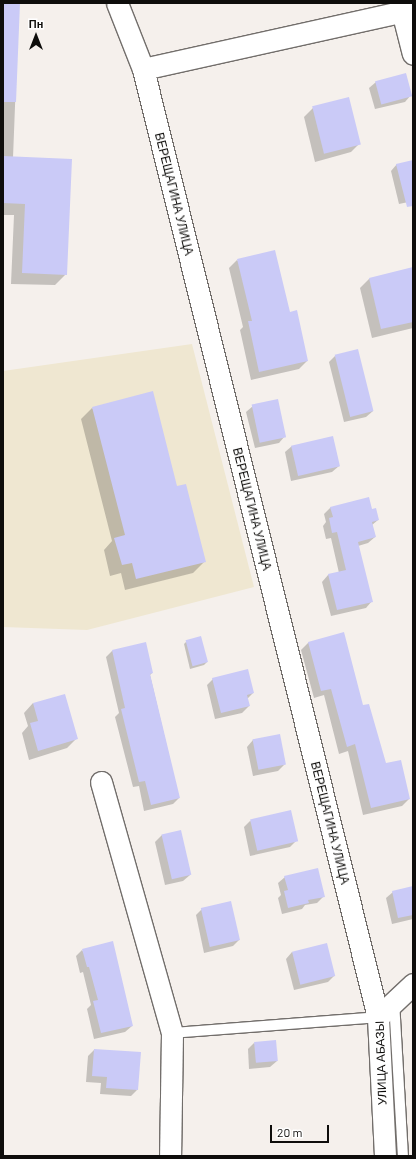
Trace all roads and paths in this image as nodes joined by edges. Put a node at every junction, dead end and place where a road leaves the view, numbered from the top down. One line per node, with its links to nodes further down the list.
1 (117, 3): 4 (street, ВЕРЕЩАГИНА УЛИЦА)
2 (408, 10): 3 (street); 4 (street)
3 (413, 54)
4 (143, 69): 8 (street, ВЕРЕЩАГИНА УЛИЦА)
5 (101, 782): 9 (street)
6 (413, 984): 7 (street, УЛИЦА АБАЗЫ)
7 (394, 1001): 8 (street, УЛИЦА АБАЗЫ); 12 (lane)
8 (378, 1017): 9 (lane); 11 (street, УЛИЦА АБАЗЫ)
9 (172, 1034): 10 (street)
10 (170, 1156)
11 (385, 1156)
12 (403, 1156)

